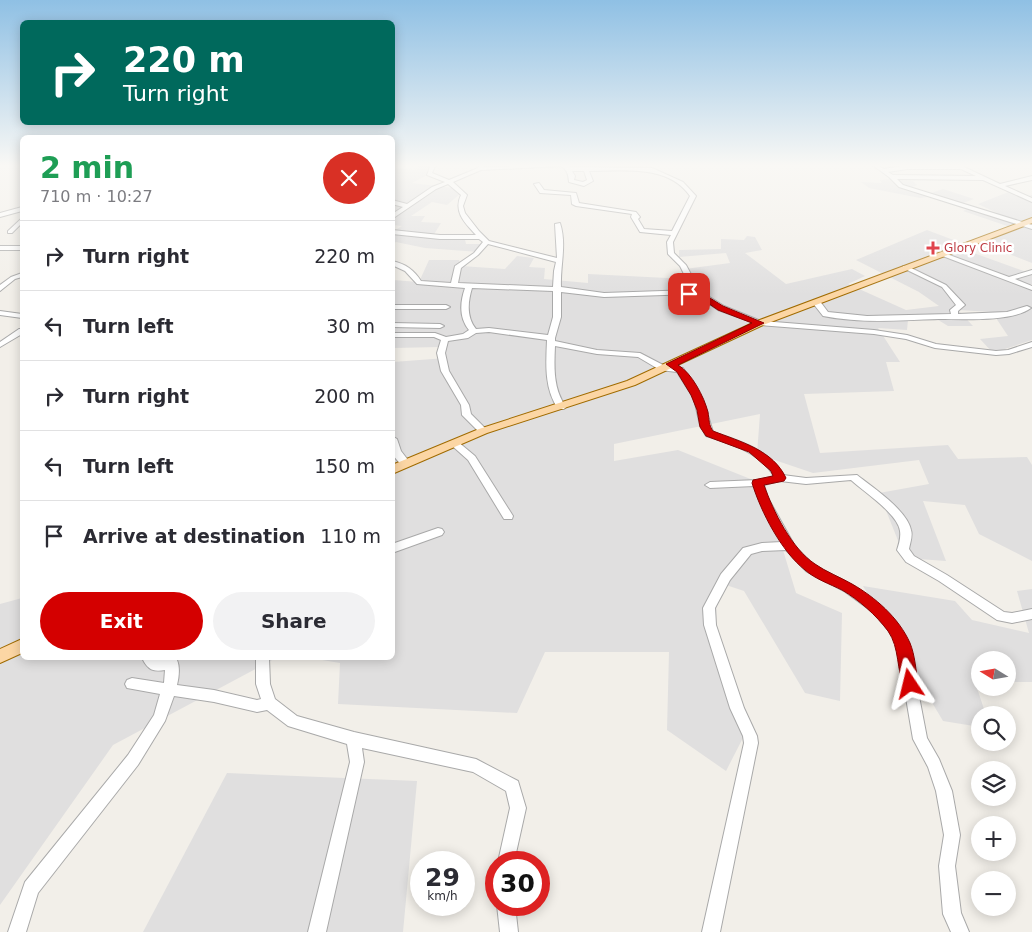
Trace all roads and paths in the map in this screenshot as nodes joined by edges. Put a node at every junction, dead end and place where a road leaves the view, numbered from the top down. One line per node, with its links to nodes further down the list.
1 (406, 207): 7 (street)
2 (461, 207): 18 (street)
3 (595, 207): 17 (street)
4 (687, 207): 17 (street)
5 (969, 207): 12 (street)
6 (20, 210): 8 (street)
7 (395, 214)
8 (0, 215)
9 (1032, 220): 12 (main road)
10 (20, 222): 14 (street)
11 (558, 224): 24 (street)
12 (1022, 224): 13 (street); 23 (main road)
13 (1032, 227)
14 (10, 232)
15 (395, 232): 16 (street)
16 (404, 233): 18 (street); 19 (street)
17 (674, 233): 35 (street)
18 (479, 237): 20 (street)
19 (395, 240)
20 (487, 242): 24 (street); 30 (street)
21 (0, 248): 22 (street)
22 (20, 248)
23 (942, 254): 26 (main road); 29 (street)
24 (560, 261): 34 (street)
25 (395, 263): 30 (street)
26 (904, 267): 36 (main road); 42 (street)
27 (1032, 272): 29 (street)
28 (20, 276): 33 (street)
29 (1009, 279): 32 (street)
30 (454, 285): 31 (street)
31 (469, 286): 34 (street); 46 (street)
32 (1032, 288)
33 (0, 289)
34 (556, 289): 35 (street); 50 (street)
35 (697, 292): 43 (street)
36 (816, 302): 42 (street); 43 (main road)
37 (395, 307): 38 (street)
38 (446, 307)
39 (1030, 308): 42 (street)
40 (0, 313): 41 (street)
41 (20, 316)
42 (955, 316)
43 (760, 323): 51 (street); 53 (main road)
44 (395, 325): 45 (street)
45 (440, 326)
46 (474, 331): 49 (street); 50 (street)
47 (20, 332): 52 (street)
48 (395, 335): 49 (street)
49 (445, 339): 55 (street)
50 (552, 341): 53 (street); 54 (street)
51 (1032, 344)
52 (0, 345)
53 (671, 367): 54 (main road); 60 (street)
54 (561, 407): 55 (main road)
55 (483, 431): 56 (main road)
56 (454, 443): 58 (main road); 63 (street)
57 (395, 449): 58 (street)
58 (406, 464): 59 (main road)
59 (395, 469)
60 (780, 478): 61 (street); 67 (street)
61 (758, 483): 62 (street); 65 (street)
62 (710, 485)
63 (508, 516)
64 (438, 532): 66 (street)
65 (789, 546): 81 (street); 82 (street)
66 (395, 547)
67 (1032, 614)
68 (20, 647): 69 (main road)
69 (0, 656)
70 (150, 660): 73 (street)
71 (263, 660): 74 (street)
72 (132, 684): 73 (street)
73 (169, 690): 74 (street); 78 (street)
74 (269, 703): 75 (street)
75 (354, 739): 76 (street); 79 (street)
76 (508, 851)
77 (507, 916): 80 (street)
78 (17, 932)
79 (317, 932)
80 (509, 932)
81 (711, 932)
82 (960, 932)

